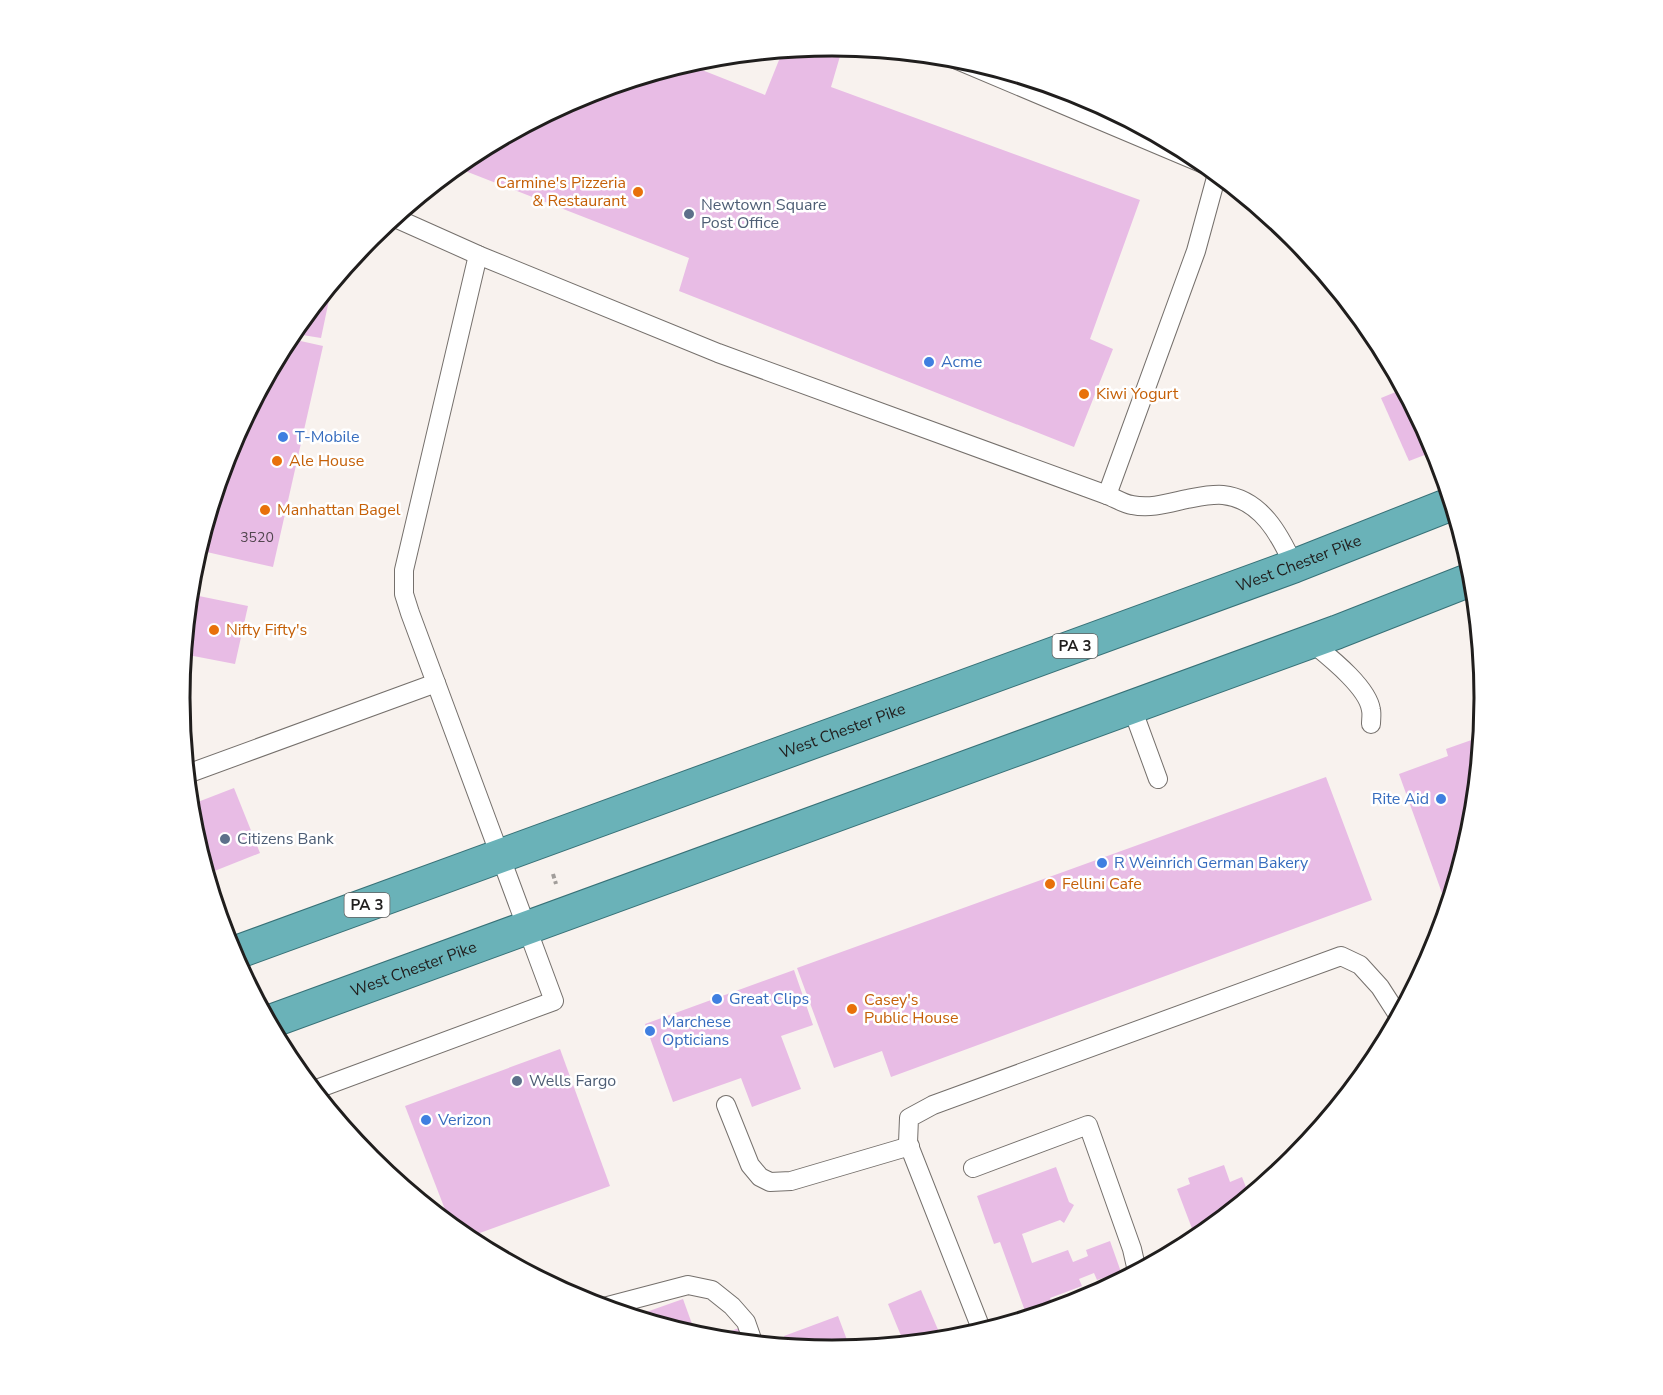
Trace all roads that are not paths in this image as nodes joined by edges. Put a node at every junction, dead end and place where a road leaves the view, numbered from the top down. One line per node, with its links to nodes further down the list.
1 (997, 77): 2 (lane)
2 (1156, 144)
3 (1215, 183): 6 (lane)
4 (402, 221): 5 (lane)
5 (478, 255): 6 (lane); 11 (lane)
6 (1107, 495): 8 (lane)
7 (1444, 507): 8 (highway, West Chester Pike / PA 3)
8 (1294, 566): 16 (highway, West Chester Pike / PA 3)
9 (1463, 583): 10 (highway, West Chester Pike)
10 (1311, 642): 12 (highway, West Chester Pike); 13 (lane)
11 (436, 683): 14 (lane); 16 (lane)
12 (1131, 708): 15 (lane); 17 (highway, West Chester Pike)
13 (1371, 724)
14 (194, 771)
15 (1158, 780)
16 (501, 856): 17 (lane); 18 (highway, West Chester Pike / PA 3)
17 (528, 928): 20 (highway, West Chester Pike); 21 (lane)
18 (242, 951)
19 (1393, 1007): 23 (lane)
20 (277, 1019)
21 (321, 1087)
22 (726, 1105): 23 (lane)
23 (910, 1146): 27 (lane)
24 (973, 1168): 25 (lane)
25 (1135, 1262)
26 (619, 1303): 28 (lane)
27 (978, 1322)
28 (750, 1334)

